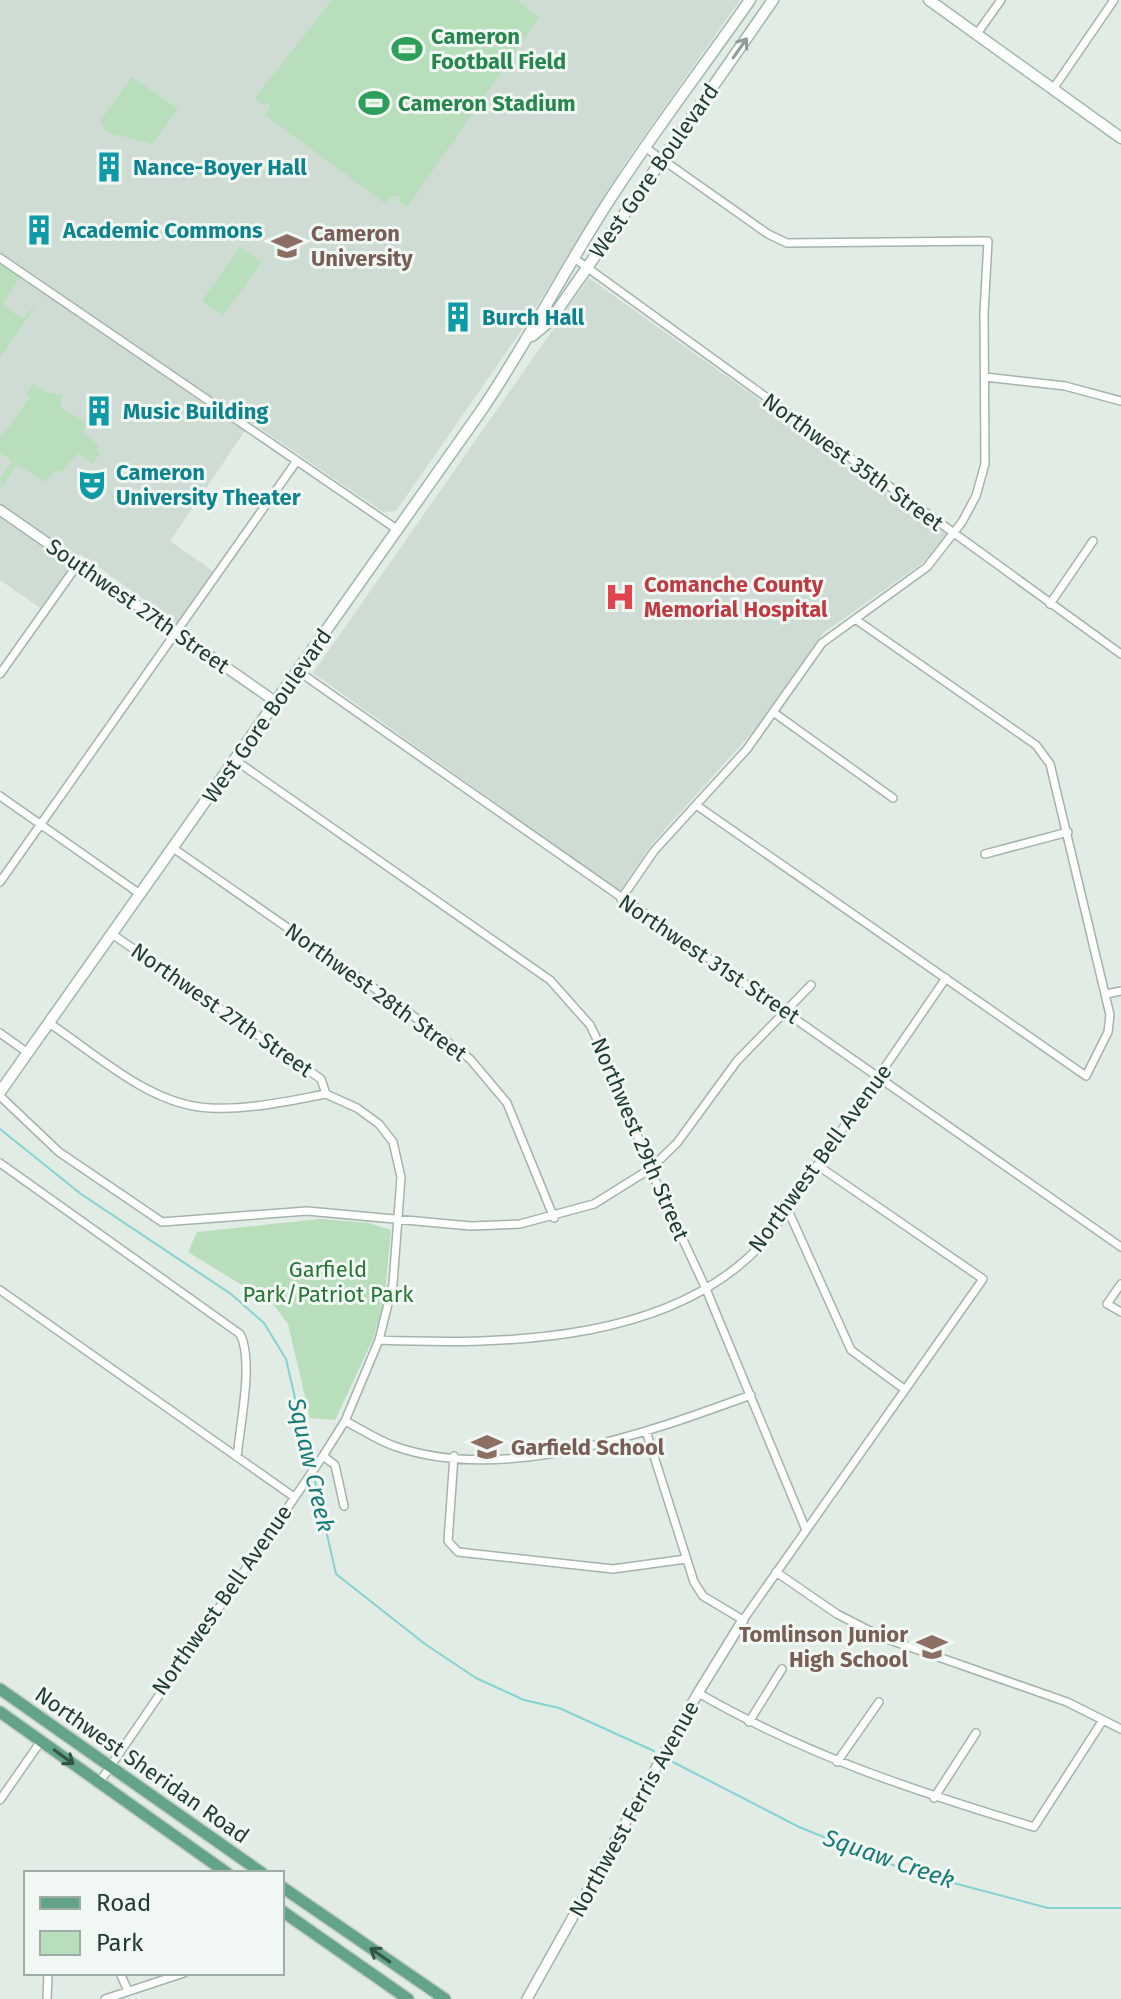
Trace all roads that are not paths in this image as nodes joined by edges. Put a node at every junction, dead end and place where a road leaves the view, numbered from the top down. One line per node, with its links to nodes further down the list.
1 (750, 0): 9 (main road, West Gore Boulevard)
2 (773, 0): 10 (main road, West Gore Boulevard, one-way to 2)
3 (929, 0): 6 (main road)
4 (1001, 0): 6 (street)
5 (1114, 0): 7 (street)
6 (976, 35): 7 (main road)
7 (1053, 89): 8 (main road)
8 (1121, 138)
9 (646, 148): 10 (street); 12 (main road, West Gore Boulevard)
10 (662, 159): 13 (main road, West Gore Boulevard); 15 (street)
11 (0, 258): 17 (street)
12 (574, 258): 13 (street, Northwest 35th Street); 14 (main road, West Gore Boulevard)
13 (586, 267): 14 (main road, West Gore Boulevard); 20 (street, Northwest 35th Street)
14 (530, 337): 19 (main road, West Gore Boulevard)
15 (985, 377): 16 (street); 20 (street)
16 (1121, 401)
17 (296, 462): 19 (street); 25 (street)
18 (0, 510): 22 (street, Southwest 27th Street)
19 (398, 530): 27 (main road, West Gore Boulevard)
20 (953, 534): 23 (street, Northwest 35th Street); 24 (street)
21 (1093, 541): 23 (street)
22 (78, 564): 25 (street, Southwest 27th Street); 28 (street)
23 (1050, 604): 26 (street, Northwest 35th Street)
24 (855, 619): 30 (street); 36 (street)
25 (176, 633): 29 (street, Southwest 27th Street); 35 (street)
26 (1121, 654)
27 (298, 671): 29 (main road, West Gore Boulevard); 41 (street, Northwest 31st Street)
28 (0, 674)
29 (276, 702): 31 (main road, West Gore Boulevard)
30 (773, 712): 33 (street); 34 (street)
31 (235, 760): 37 (main road, West Gore Boulevard); 56 (street, Northwest 29th Street)
32 (0, 796): 35 (street)
33 (893, 798)
34 (696, 805): 41 (street); 43 (street)
35 (40, 824): 39 (street); 40 (street)
36 (1068, 832): 38 (street); 46 (street)
37 (173, 848): 40 (main road, West Gore Boulevard); 59 (street, Northwest 28th Street)
38 (985, 854)
39 (0, 882)
40 (140, 894): 42 (main road, West Gore Boulevard)
41 (621, 899): 47 (street, Northwest 31st Street)
42 (112, 934): 48 (main road, West Gore Boulevard); 53 (street, Northwest 27th Street)
43 (946, 978): 46 (street); 51 (street, Northwest Bell Avenue)
44 (811, 985): 47 (street)
45 (1121, 991): 46 (street)
46 (1107, 994)
47 (786, 1011): 51 (street, Northwest 31st Street); 56 (street)
48 (49, 1023): 50 (main road, West Gore Boulevard); 53 (street)
49 (0, 1033): 50 (street)
50 (28, 1053): 52 (main road, West Gore Boulevard)
51 (878, 1078): 55 (street, Northwest Bell Avenue); 60 (street, Northwest 31st Street)
52 (0, 1094): 58 (street)
53 (326, 1094): 58 (street, Northwest 27th Street)
54 (0, 1163): 71 (street)
55 (817, 1165): 57 (street, Northwest Bell Avenue); 66 (street)
56 (650, 1169): 59 (street); 62 (street, Northwest 29th Street)
57 (787, 1208): 62 (street, Northwest Bell Avenue); 66 (street)
58 (399, 1218): 59 (street); 65 (street, Northwest 27th Street)
59 (554, 1218)
60 (1121, 1247)
61 (1121, 1284): 64 (street)
62 (706, 1289): 65 (street, Northwest Bell Avenue); 67 (street, Northwest 29th Street)
63 (0, 1290): 71 (street)
64 (1121, 1312)
65 (379, 1340): 68 (street, Northwest Bell Avenue)
66 (904, 1389): 75 (street)
67 (751, 1395): 69 (street); 75 (street, Northwest 29th Street)
68 (345, 1421): 70 (street); 72 (street, Northwest Bell Avenue)
69 (646, 1431): 70 (street); 76 (street)
70 (454, 1456): 76 (street)
71 (237, 1457): 73 (street)
72 (321, 1459): 73 (street, Northwest Bell Avenue); 74 (street)
73 (294, 1497): 90 (street, Northwest Bell Avenue)
74 (344, 1506)
75 (806, 1530): 77 (street)
76 (686, 1559): 78 (street)
77 (776, 1572): 78 (street); 84 (street)
78 (743, 1620): 81 (street, Northwest Ferris Avenue)
79 (782, 1669): 85 (street)
80 (0, 1689): 90 (main road, Northwest Sheridan Road)
81 (698, 1693): 85 (street); 106 (street, Northwest Ferris Avenue)
82 (879, 1702): 89 (street)
83 (0, 1712): 88 (main road, Northwest Sheridan Road)
84 (1103, 1720): 86 (street); 92 (street)
85 (749, 1722): 89 (street)
86 (1121, 1729)
87 (976, 1733): 92 (street)
88 (41, 1741): 91 (main road, Northwest Sheridan Road, one-way to 91); 93 (street)
89 (837, 1762): 92 (street)
90 (110, 1766): 91 (street, Northwest Bell Avenue); 95 (main road, Northwest Sheridan Road)
91 (99, 1783): 94 (main road, Northwest Sheridan Road)
92 (934, 1798)
93 (0, 1800)
94 (224, 1871)
95 (259, 1871)
96 (284, 1888): 105 (main road, one-way to 96)
97 (284, 1912): 104 (main road)
98 (48, 1975): 102 (street)
99 (121, 1975): 101 (street)
100 (178, 1975): 101 (street)
101 (128, 1991): 103 (street)
102 (47, 1999)
103 (105, 1999)
104 (408, 1999)
105 (445, 1999)
106 (527, 1999)

